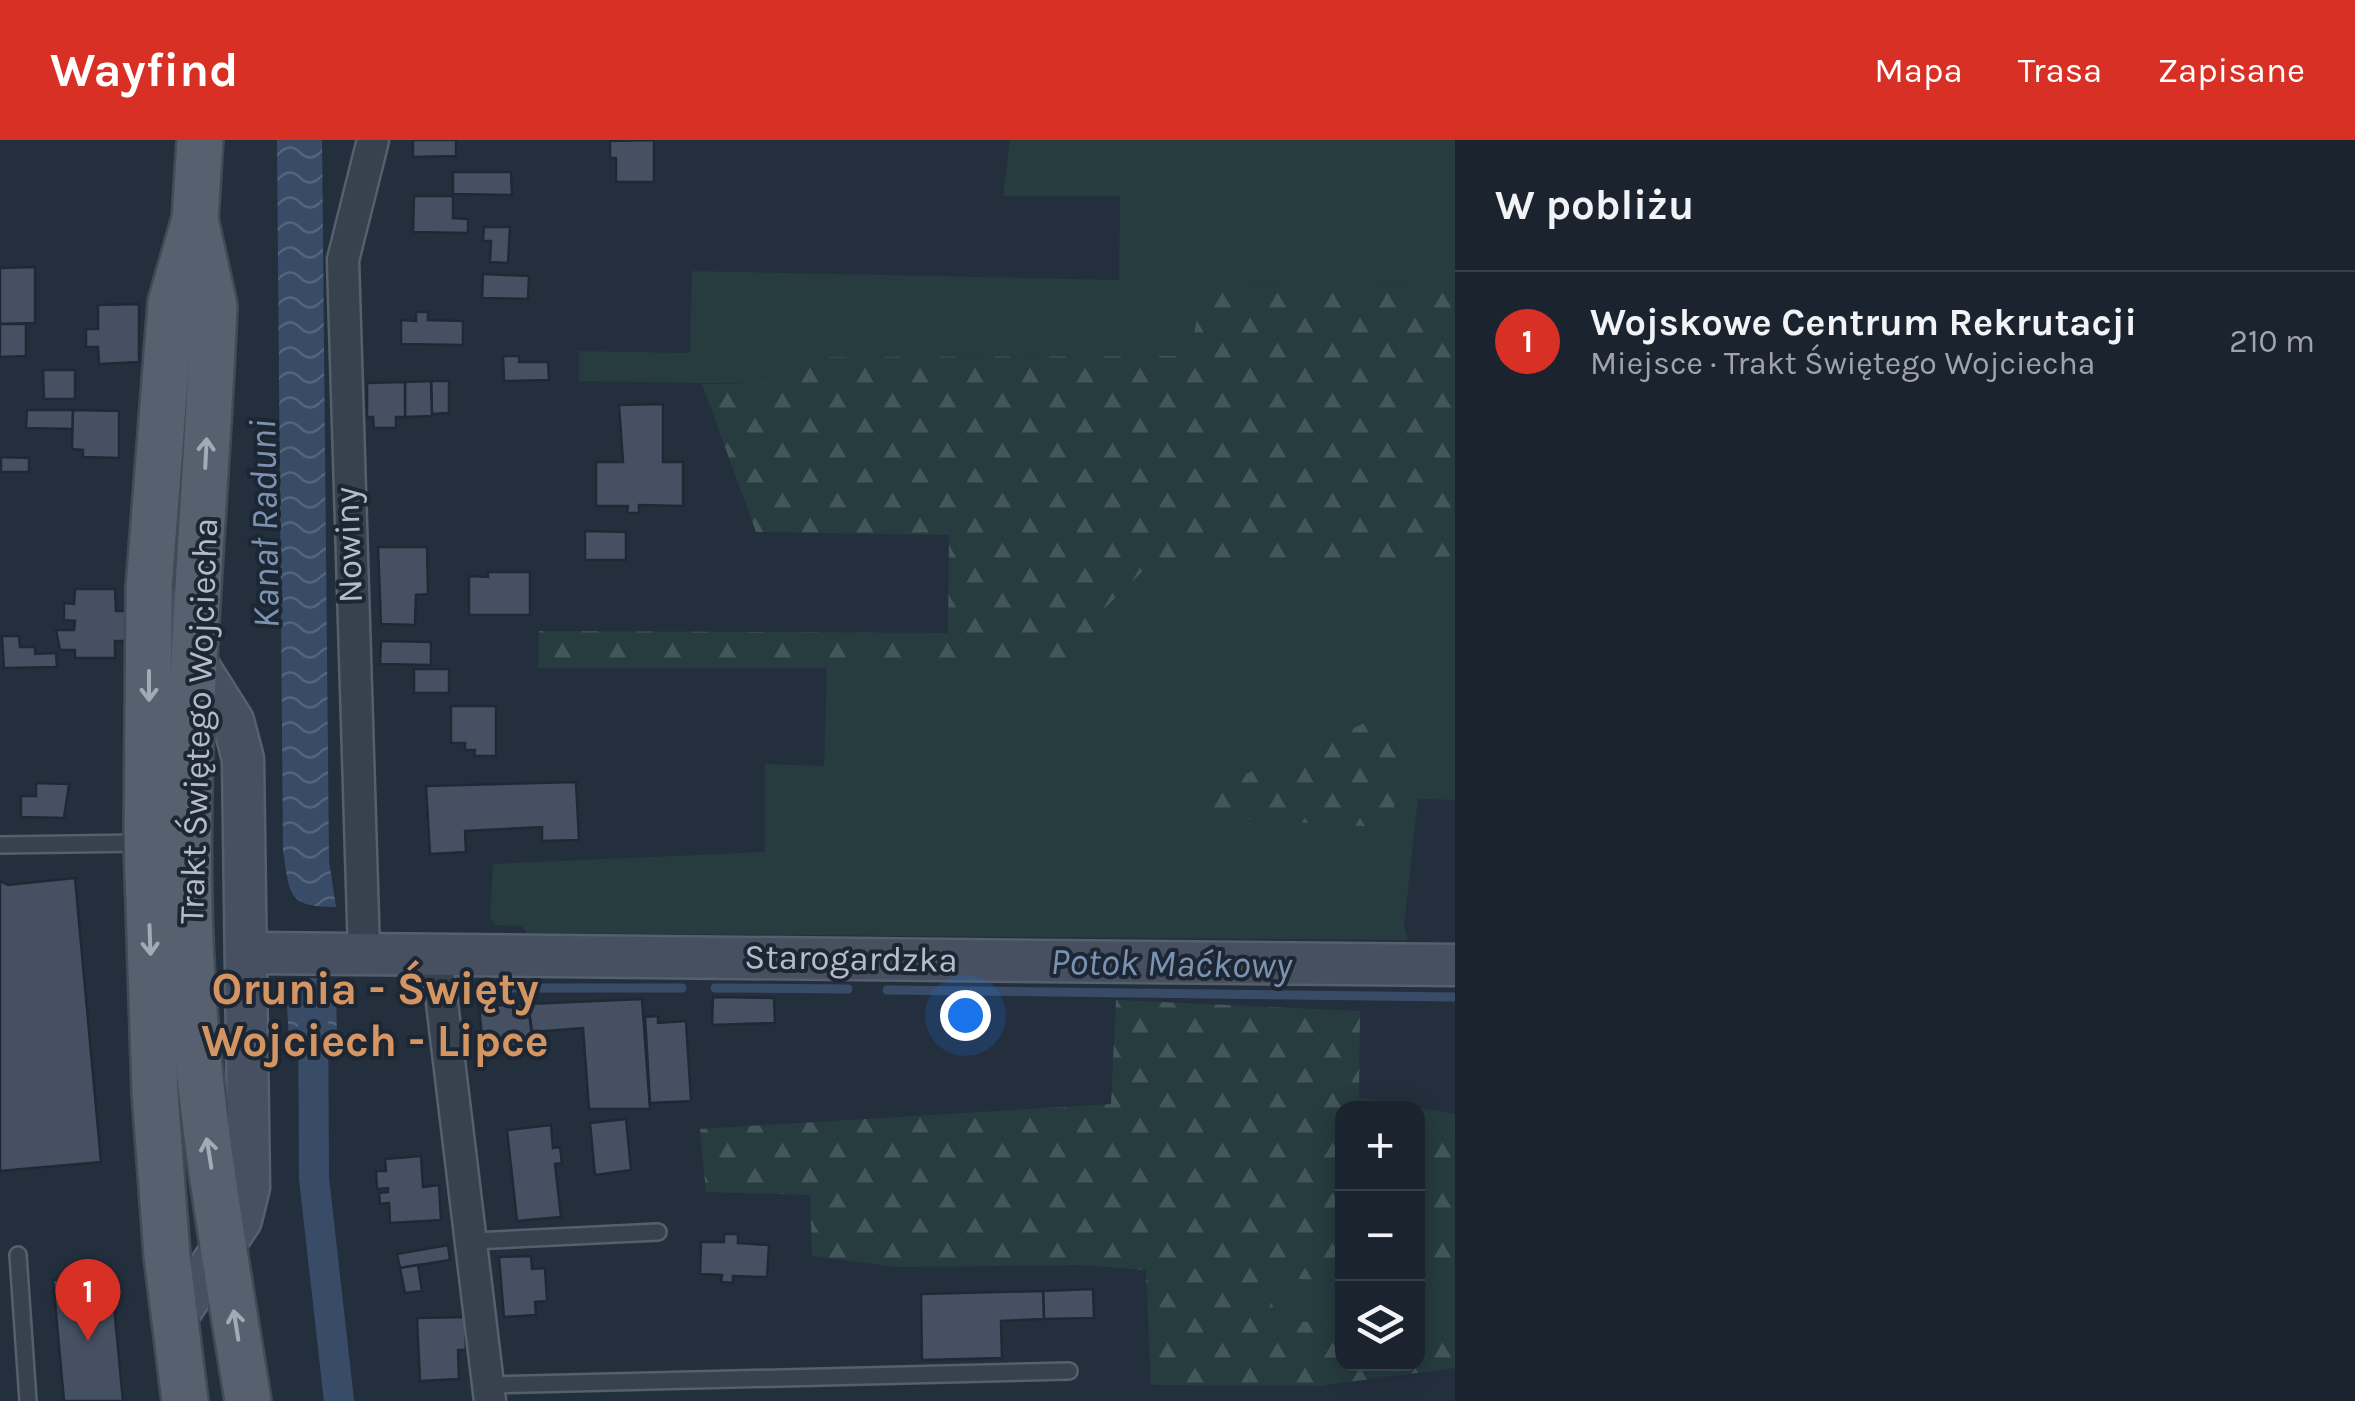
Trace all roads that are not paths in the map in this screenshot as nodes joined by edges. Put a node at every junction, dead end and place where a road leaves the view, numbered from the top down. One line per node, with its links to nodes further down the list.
1 (200, 140): 3 (main road, Trakt Świętego Wojciecha)
2 (373, 140): 9 (street, Nowiny)
3 (195, 219): 4 (main road, Trakt Świętego Wojciecha); 5 (main road, Trakt Świętego Wojciecha, one-way to 3)
4 (149, 588): 5 (main road); 6 (main road, Trakt Świętego Wojciecha, one-way to 6)
5 (196, 655): 6 (main road, Trakt Świętego Wojciecha); 8 (main road)
6 (168, 843): 7 (lane); 14 (main road, Trakt Świętego Wojciecha, one-way to 6); 16 (main road, Trakt Świętego Wojciecha, one-way to 16)
7 (0, 846)
8 (246, 952): 9 (main road, Starogardzka); 14 (main road)
9 (364, 953): 10 (main road, Starogardzka)
10 (436, 953): 11 (main road, Starogardzka); 13 (street)
11 (1455, 966)
12 (658, 1232): 13 (lane)
13 (473, 1241): 18 (street)
14 (224, 1250): 16 (main road); 21 (main road, Trakt Świętego Wojciecha, one-way to 14)
15 (18, 1255): 19 (lane)
16 (176, 1318): 20 (main road, Trakt Świętego Wojciecha)
17 (1070, 1371): 18 (lane)
18 (489, 1393)
19 (28, 1401)
20 (184, 1401)
21 (248, 1401)

